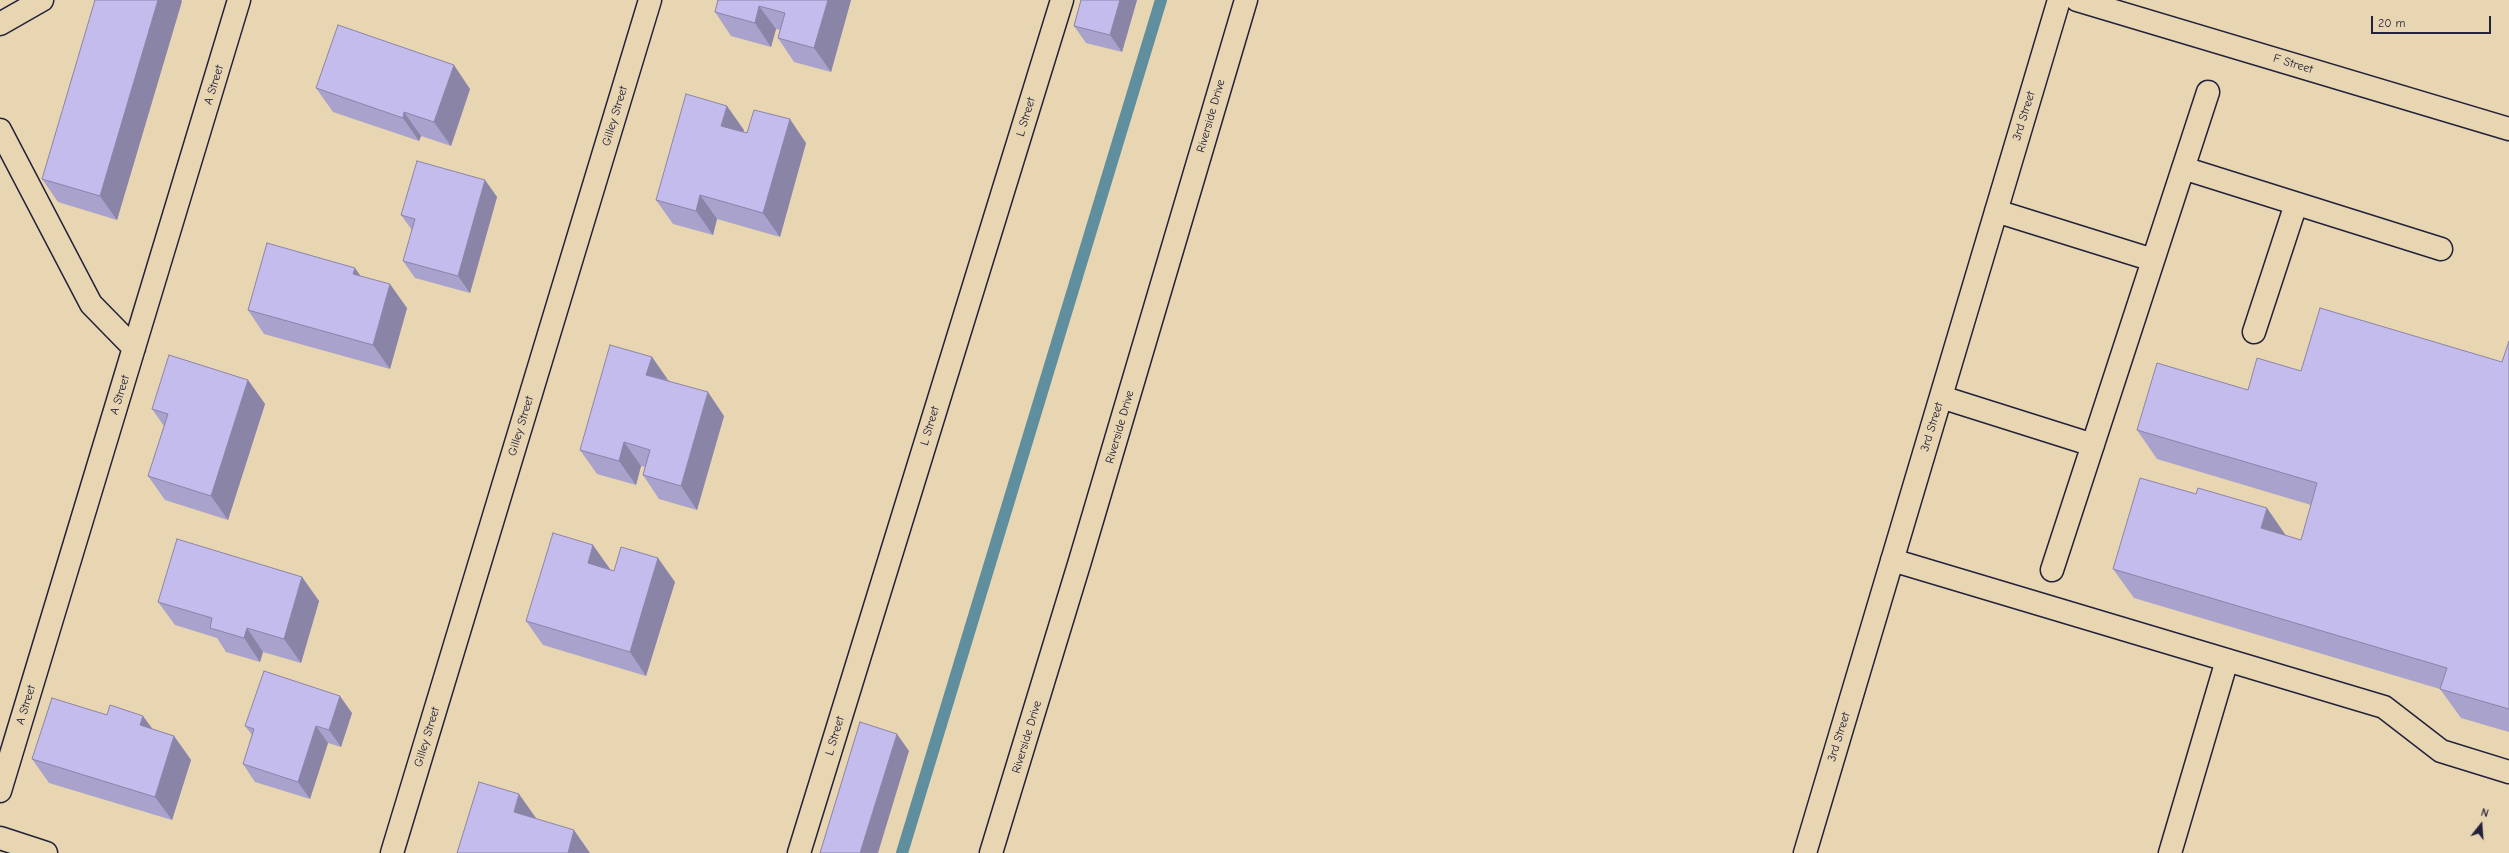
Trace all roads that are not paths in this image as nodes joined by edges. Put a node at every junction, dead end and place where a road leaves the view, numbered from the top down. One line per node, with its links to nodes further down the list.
1 (42, 0): 8 (street)
2 (239, 0): 18 (street, A Street)
3 (650, 0): 28 (street, Gilley Street)
4 (1062, 0): 29 (street, L Street)
5 (1246, 0): 30 (street, Riverside Drive)
6 (2059, 0): 14 (street, 3rd Street)
7 (2078, 0): 10 (street, F Street)
8 (0, 24)
9 (2208, 92): 12 (street)
10 (2509, 129)
11 (0, 130): 18 (street)
12 (2183, 168): 13 (street); 16 (street)
13 (2296, 204): 15 (street); 17 (street)
14 (1996, 211): 16 (street); 19 (street, 3rd Street)
15 (2441, 249)
16 (2153, 260): 20 (street)
17 (2254, 332)
18 (134, 348): 25 (street, A Street)
19 (1941, 397): 20 (street); 21 (street, 3rd Street)
20 (2092, 445): 22 (street)
21 (1892, 560): 23 (street); 31 (street, 3rd Street)
22 (2052, 570)
23 (2227, 660): 24 (street); 32 (street)
24 (2509, 772)
25 (0, 791)
26 (0, 838): 27 (street)
27 (46, 853)
28 (392, 853)
29 (799, 853)
30 (991, 853)
31 (1805, 853)
32 (2170, 853)

